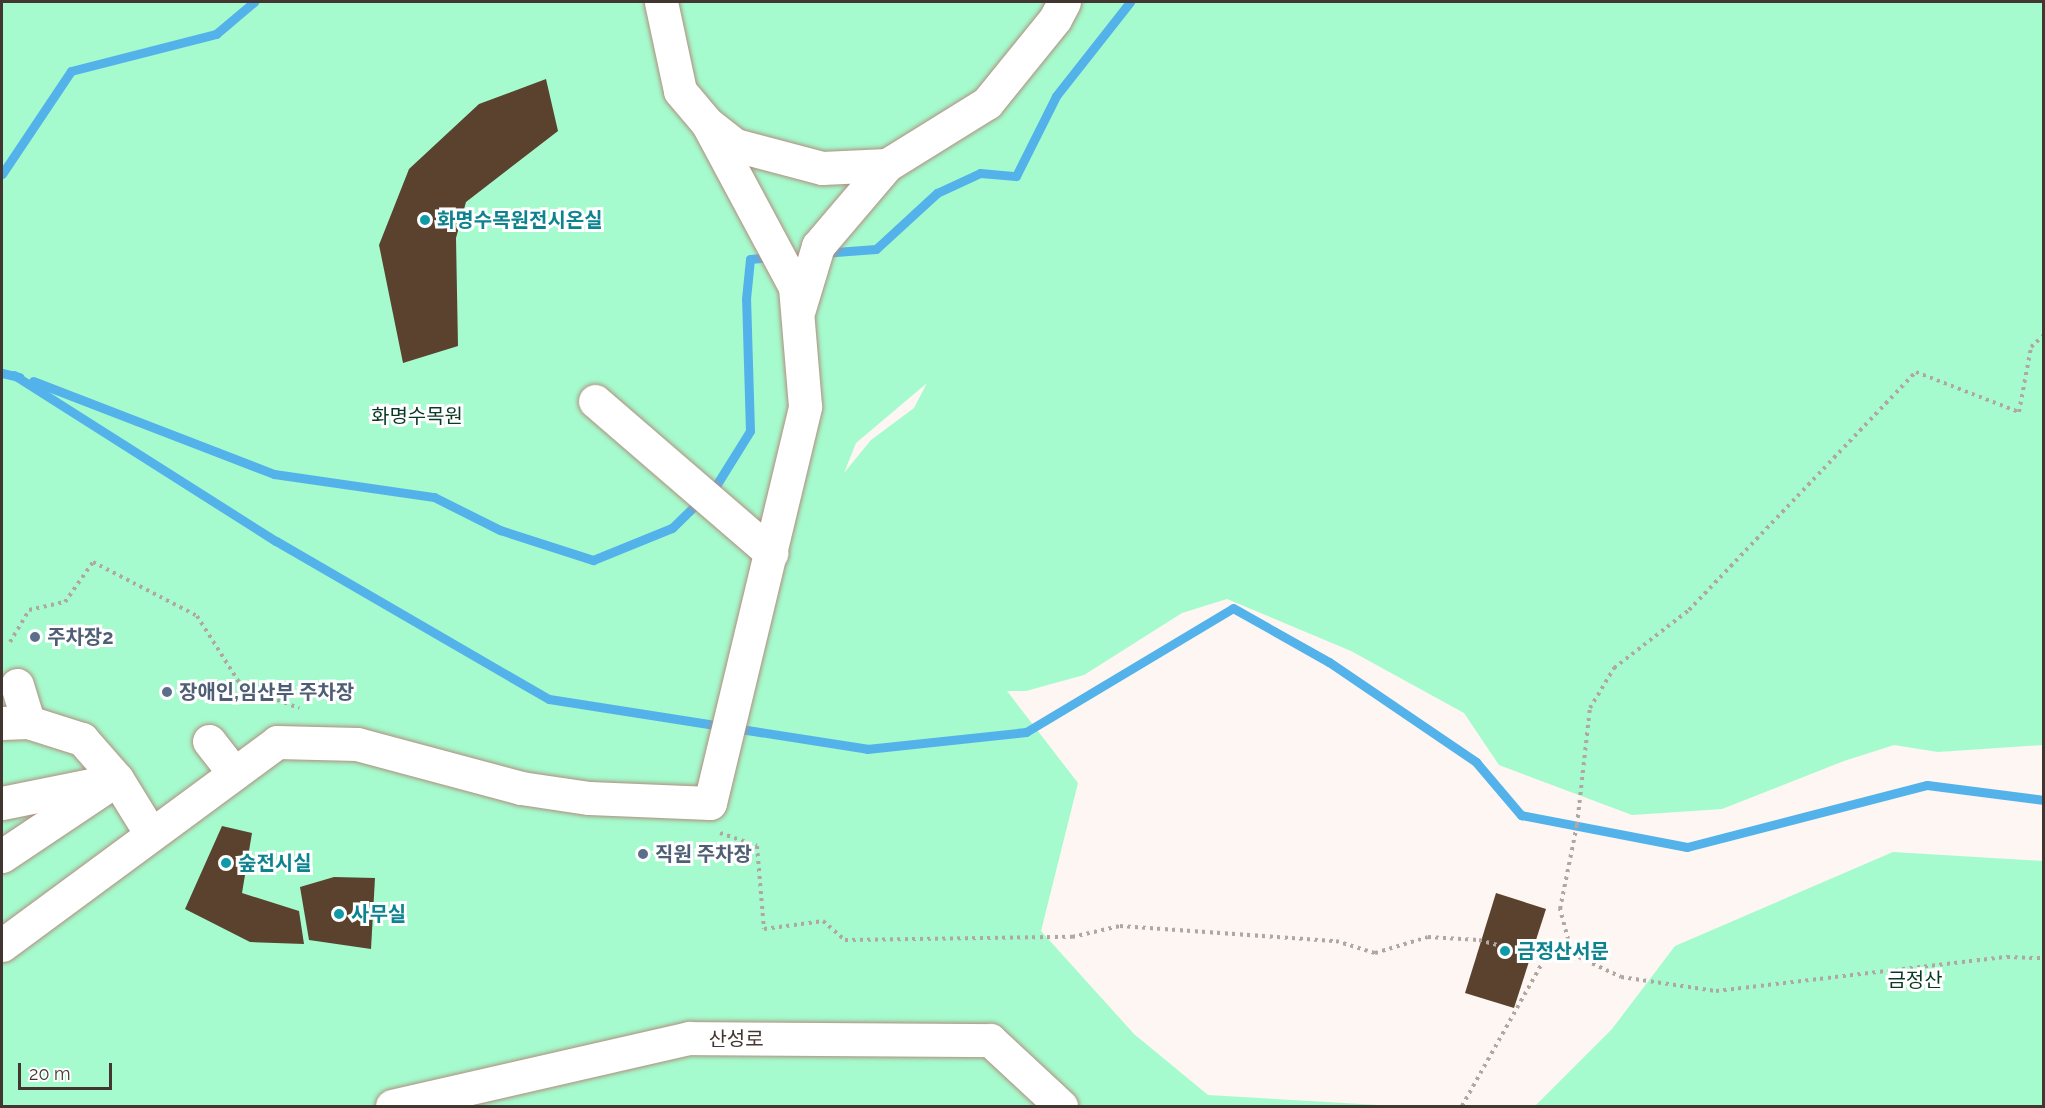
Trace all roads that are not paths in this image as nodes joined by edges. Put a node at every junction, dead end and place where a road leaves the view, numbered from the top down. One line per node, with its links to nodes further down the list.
1 (661, 2): 3 (main road)
2 (1064, 2): 4 (main road)
3 (707, 123): 4 (main road); 5 (main road)
4 (887, 165): 5 (main road)
5 (806, 265): 7 (main road)
6 (595, 401): 7 (main road)
7 (771, 553): 11 (main road)
8 (17, 685): 9 (main road)
9 (15, 723): 12 (main road)
10 (208, 741): 11 (main road)
11 (234, 773): 14 (main road)
12 (117, 779): 13 (main road); 14 (main road); 15 (main road)
13 (2, 803)
14 (151, 834): 16 (main road)
15 (2, 856)
16 (2, 945)
17 (392, 1107): 18 (main road, 산성로)
18 (1062, 1107)

